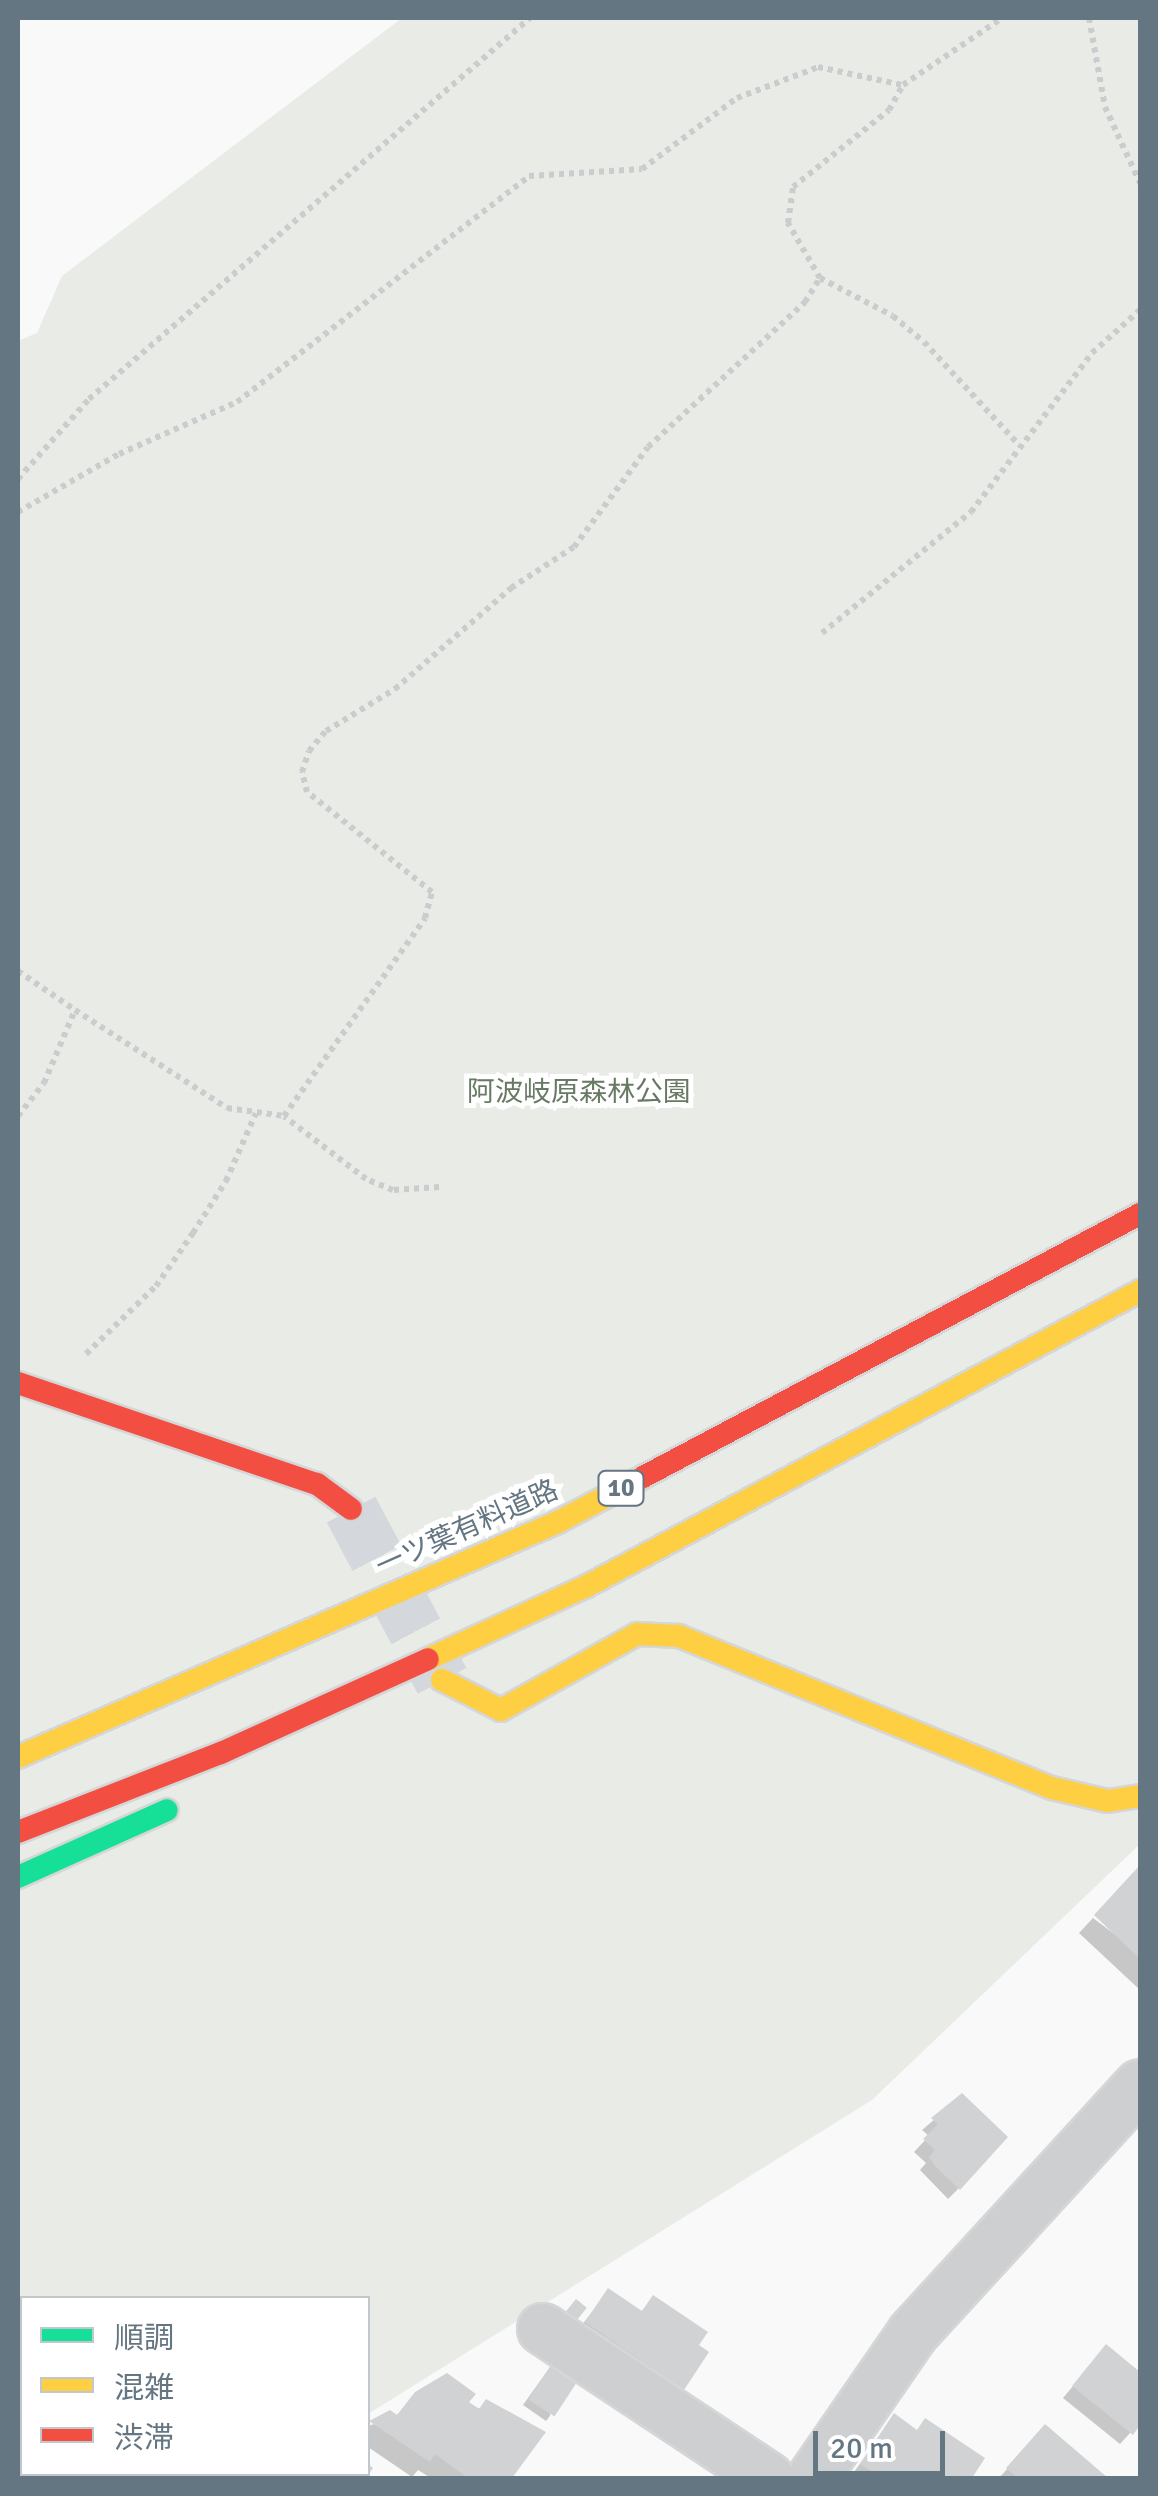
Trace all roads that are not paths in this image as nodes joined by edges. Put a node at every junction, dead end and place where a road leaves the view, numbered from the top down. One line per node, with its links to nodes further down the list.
1 (1140, 1214): 6 (main road, 一ツ葉有料道路 / 10)
2 (1140, 1292): 8 (main road, 10)
3 (18, 1383): 4 (main road)
4 (351, 1509)
5 (442, 1680): 10 (main road)
6 (86, 1730): 7 (main road); 9 (main road, 一ツ葉有料道路 / 10)
7 (18, 1734)
8 (221, 1754): 11 (main road, 10); 12 (main road)
9 (18, 1757)
10 (1140, 1796)
11 (18, 1832)
12 (18, 1877)
13 (1140, 2085): 16 (street)
14 (543, 2329): 15 (street)
15 (768, 2478)
16 (812, 2478)

